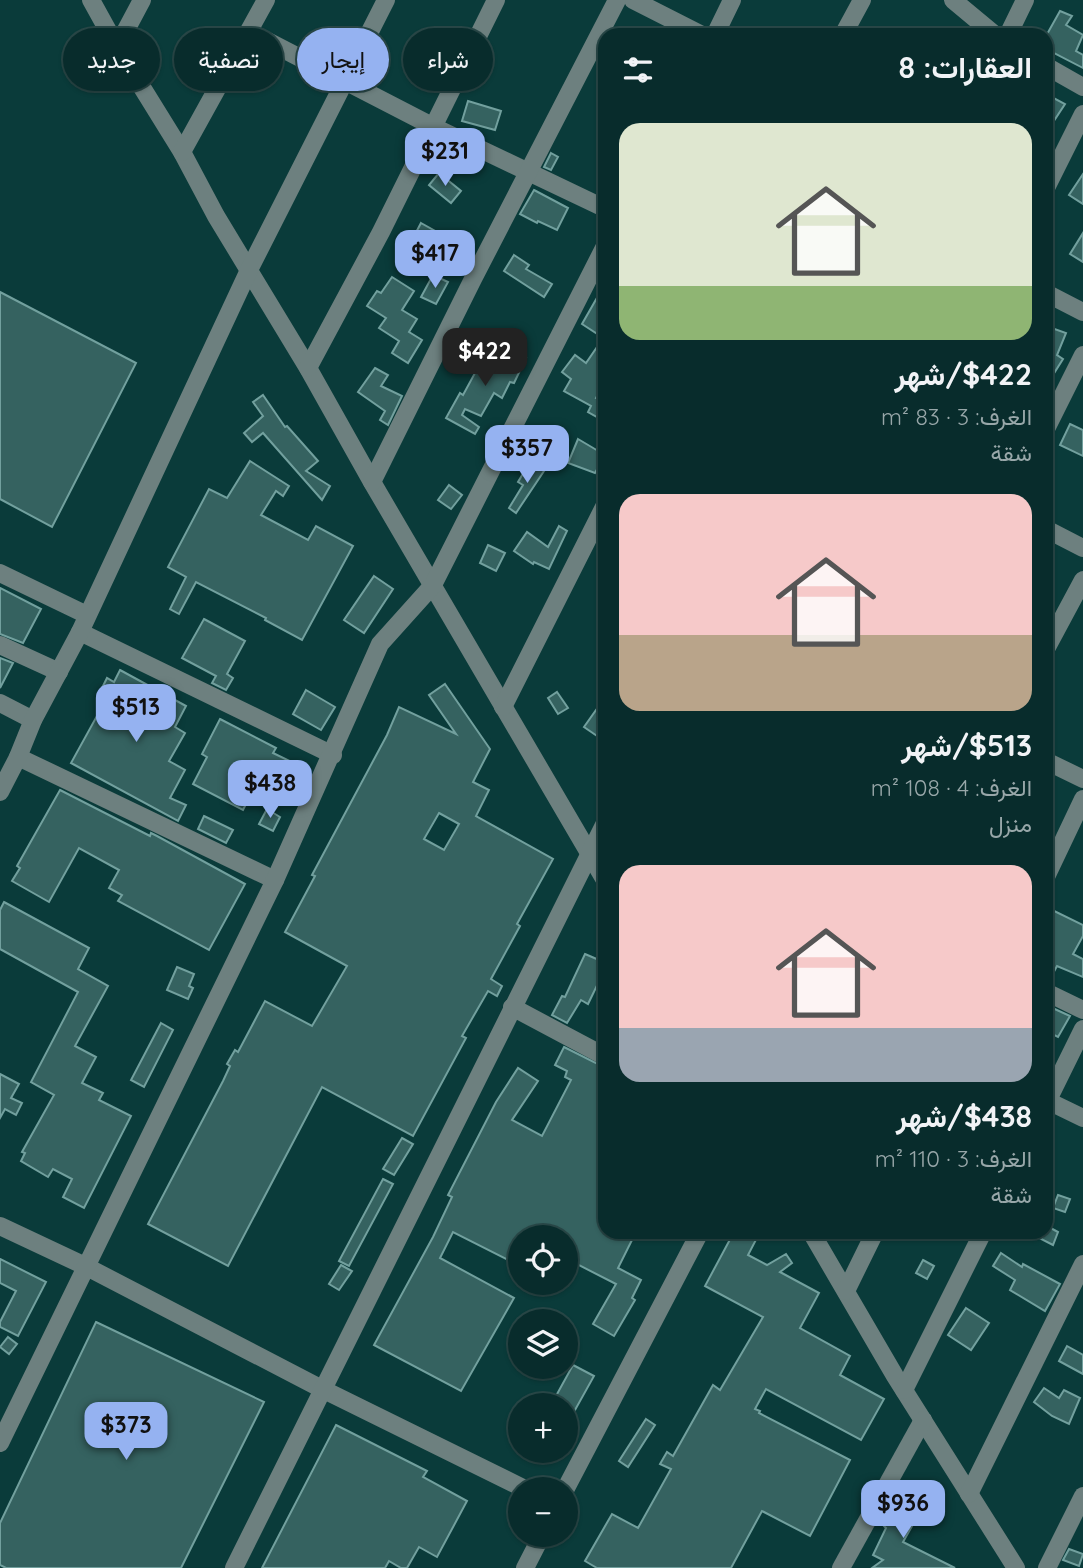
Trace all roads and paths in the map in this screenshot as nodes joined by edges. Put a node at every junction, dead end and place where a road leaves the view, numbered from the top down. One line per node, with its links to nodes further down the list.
1 (91, 0): 12 (street)
2 (142, 0): 13 (street)
3 (266, 0): 14 (street)
4 (386, 0): 15 (street)
5 (496, 0): 30 (street)
6 (617, 0): 16 (street)
7 (633, 0): 17 (street)
8 (732, 0): 18 (street)
9 (862, 0): 19 (street)
10 (953, 0): 20 (street)
11 (1025, 0): 21 (street)
12 (106, 28)
13 (127, 28)
14 (252, 28)
15 (372, 28)
16 (603, 28)
17 (688, 28)
18 (718, 28)
19 (848, 28)
20 (987, 28)
21 (1011, 28)
22 (598, 37): 32 (street)
23 (1053, 70): 24 (street)
24 (1083, 87)
25 (144, 91): 31 (street)
26 (217, 91): 31 (street)
27 (341, 91): 36 (street)
28 (365, 91): 30 (street)
29 (1083, 114): 33 (street)
30 (434, 127): 32 (street); 40 (street)
31 (182, 152): 36 (street)
32 (528, 172): 34 (street); 42 (street)
33 (1053, 174)
34 (598, 205)
35 (598, 260): 48 (street)
36 (248, 270): 40 (street); 49 (street)
37 (1053, 297): 38 (street)
38 (1083, 312)
39 (1083, 355): 41 (street)
40 (308, 368): 42 (street)
41 (1053, 415)
42 (372, 482): 48 (street)
43 (598, 519): 55 (street)
44 (1053, 532): 45 (street)
45 (1083, 548)
46 (0, 573): 49 (street)
47 (1083, 580): 51 (street)
48 (433, 585): 55 (street); 57 (street)
49 (87, 615): 50 (street)
50 (80, 632): 53 (street); 57 (street)
51 (1053, 636)
52 (0, 645): 53 (street)
53 (60, 672): 56 (street)
54 (0, 703): 56 (street)
55 (503, 707): 64 (street)
56 (33, 720): 58 (street)
57 (333, 755): 67 (street)
58 (18, 757): 61 (street); 67 (street)
59 (1053, 764): 60 (street)
60 (1083, 779)
61 (0, 792)
62 (1083, 799): 65 (street)
63 (598, 835): 64 (street)
64 (588, 853): 66 (street); 69 (street)
65 (1053, 862)
66 (598, 869)
67 (275, 880): 82 (street)
68 (1053, 995): 70 (street)
69 (512, 1007): 72 (street); 84 (street)
70 (1083, 1010)
71 (1083, 1029): 73 (street)
72 (598, 1053)
73 (1053, 1090)
74 (1053, 1105): 75 (street)
75 (1083, 1118)
76 (0, 1226): 82 (street)
77 (696, 1239): 88 (street)
78 (815, 1239): 83 (street)
79 (872, 1239): 83 (street)
80 (980, 1239): 85 (street)
81 (1083, 1264): 90 (street)
82 (85, 1266): 84 (street); 87 (street)
83 (846, 1291): 85 (street)
84 (322, 1389): 89 (street); 93 (street)
85 (904, 1390): 86 (street)
86 (923, 1420): 90 (street); 95 (street)
87 (0, 1443)
88 (572, 1477)
89 (508, 1481)
90 (969, 1493): 96 (street)
91 (1083, 1496): 97 (street)
92 (536, 1547): 94 (street)
93 (234, 1568)
94 (525, 1568)
95 (841, 1568)
96 (1016, 1568)
97 (1046, 1568)

